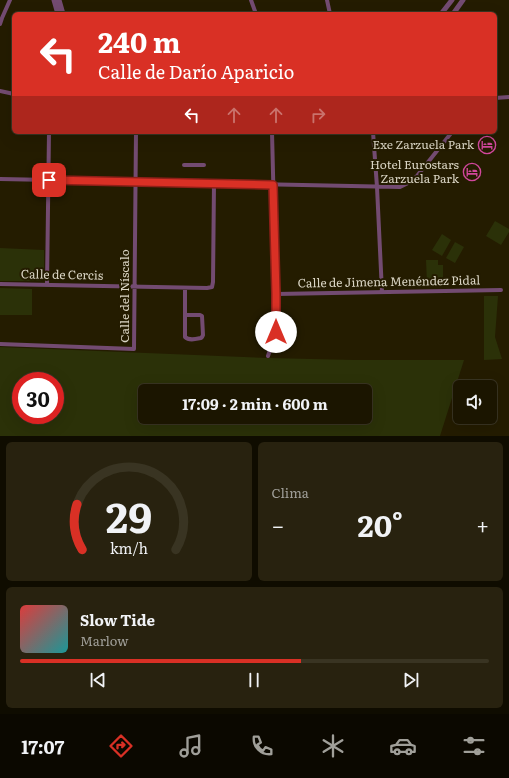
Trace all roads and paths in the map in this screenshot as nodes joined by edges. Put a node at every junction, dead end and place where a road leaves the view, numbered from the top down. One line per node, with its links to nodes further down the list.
1 (10, 0): 14 (street)
2 (54, 0): 8 (street)
3 (59, 0): 9 (street)
4 (251, 0): 10 (street)
5 (327, 0): 11 (street)
6 (452, 0): 12 (street)
7 (463, 0): 13 (street)
8 (57, 12)
9 (62, 12)
10 (255, 12)
11 (330, 12)
12 (443, 12)
13 (454, 12)
14 (0, 24)
15 (0, 91): 16 (street)
16 (12, 94)
17 (509, 97): 18 (street)
18 (497, 98)
19 (49, 134): 27 (street)
20 (136, 134): 28 (street, Calle del Níscalo)
21 (272, 134): 30 (street)
22 (372, 134): 31 (street)
23 (450, 134): 31 (street)
24 (184, 165): 25 (street)
25 (204, 165)
26 (0, 179): 27 (street)
27 (49, 180): 28 (street); 33 (street)
28 (136, 182): 29 (street); 34 (street, Calle del Níscalo)
29 (214, 183): 30 (street); 35 (street, Calle de Cercis)
30 (273, 185): 31 (street); 38 (street)
31 (377, 186): 37 (street)
32 (0, 284): 33 (street, Calle de Cercis)
33 (47, 285): 34 (street, Calle de Cercis)
34 (135, 287): 35 (street, Calle de Cercis); 40 (street, Calle del Níscalo)
35 (185, 288): 39 (street)
36 (501, 290): 37 (street, Calle de Jimena Menéndez Pidal)
37 (382, 292): 38 (street, Calle de Jimena Menéndez Pidal)
38 (276, 294): 41 (street)
39 (185, 315): 39 (street)
40 (0, 344)
41 (268, 356)

